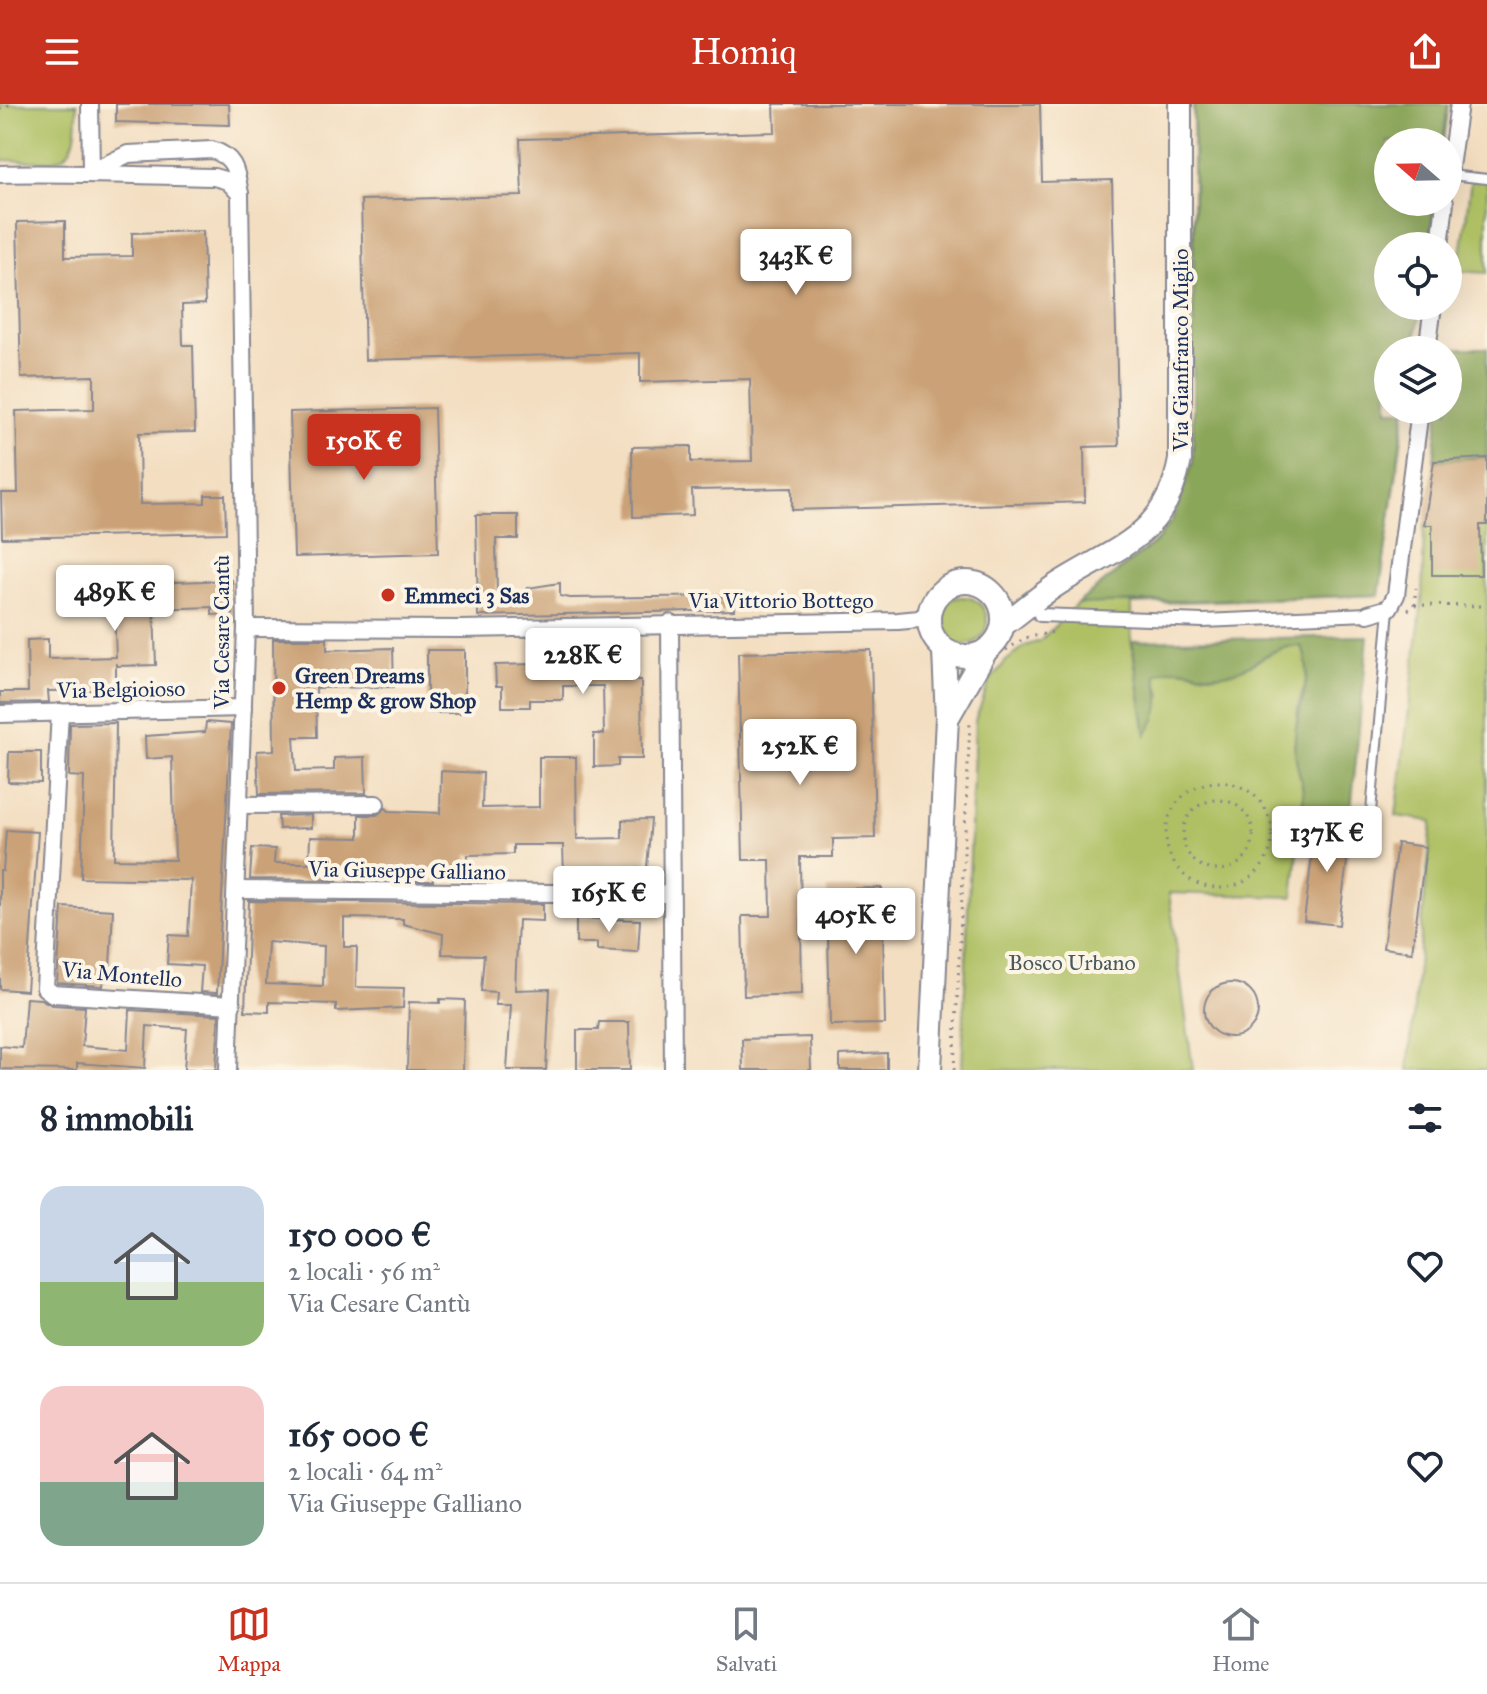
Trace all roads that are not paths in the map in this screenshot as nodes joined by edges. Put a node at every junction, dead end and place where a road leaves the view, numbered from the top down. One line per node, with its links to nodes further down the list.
1 (90, 104): 5 (street)
2 (1180, 104): 11 (street, Via Gianfranco Miglio)
3 (1459, 104): 4 (street)
4 (1456, 128)
5 (91, 172): 6 (street); 9 (street); 9 (street, Via Cesare Cantù)
6 (0, 174)
7 (1462, 176): 8 (lane)
8 (1487, 179)
9 (240, 194): 19 (street, Via Cesare Cantù)
10 (1418, 424): 16 (street)
11 (1057, 584): 12 (street, Via Gianfranco Miglio); 18 (street, Via Gianfranco Miglio)
12 (995, 594): 13 (street); 18 (street)
13 (929, 612): 17 (street, Via Vittorio Bottego); 20 (street)
14 (1368, 614): 15 (street); 16 (street)
15 (1040, 615)
16 (1388, 616): 28 (lane)
17 (670, 623): 19 (street, Via Vittorio Bottego); 30 (street)
18 (1003, 625): 21 (street)
19 (246, 628): 22 (street, Via Cesare Cantù)
20 (944, 652): 21 (street); 25 (street)
21 (994, 652): 25 (street)
22 (243, 708): 23 (street, Via Belgioioso); 27 (street, Via Cesare Cantù)
23 (60, 712): 24 (street, Via Belgioioso); 31 (street, Via Montello)
24 (0, 714)
25 (947, 718): 34 (street)
26 (376, 804): 27 (street)
27 (241, 805): 29 (street, Via Cesare Cantù)
28 (1370, 823)
29 (238, 890): 30 (street, Via Giuseppe Galliano); 31 (street, Via Cesare Cantù)
30 (671, 894): 33 (street)
31 (232, 1005): 32 (street, Via Cesare Cantù)
32 (228, 1070)
33 (673, 1070)
34 (930, 1070)

